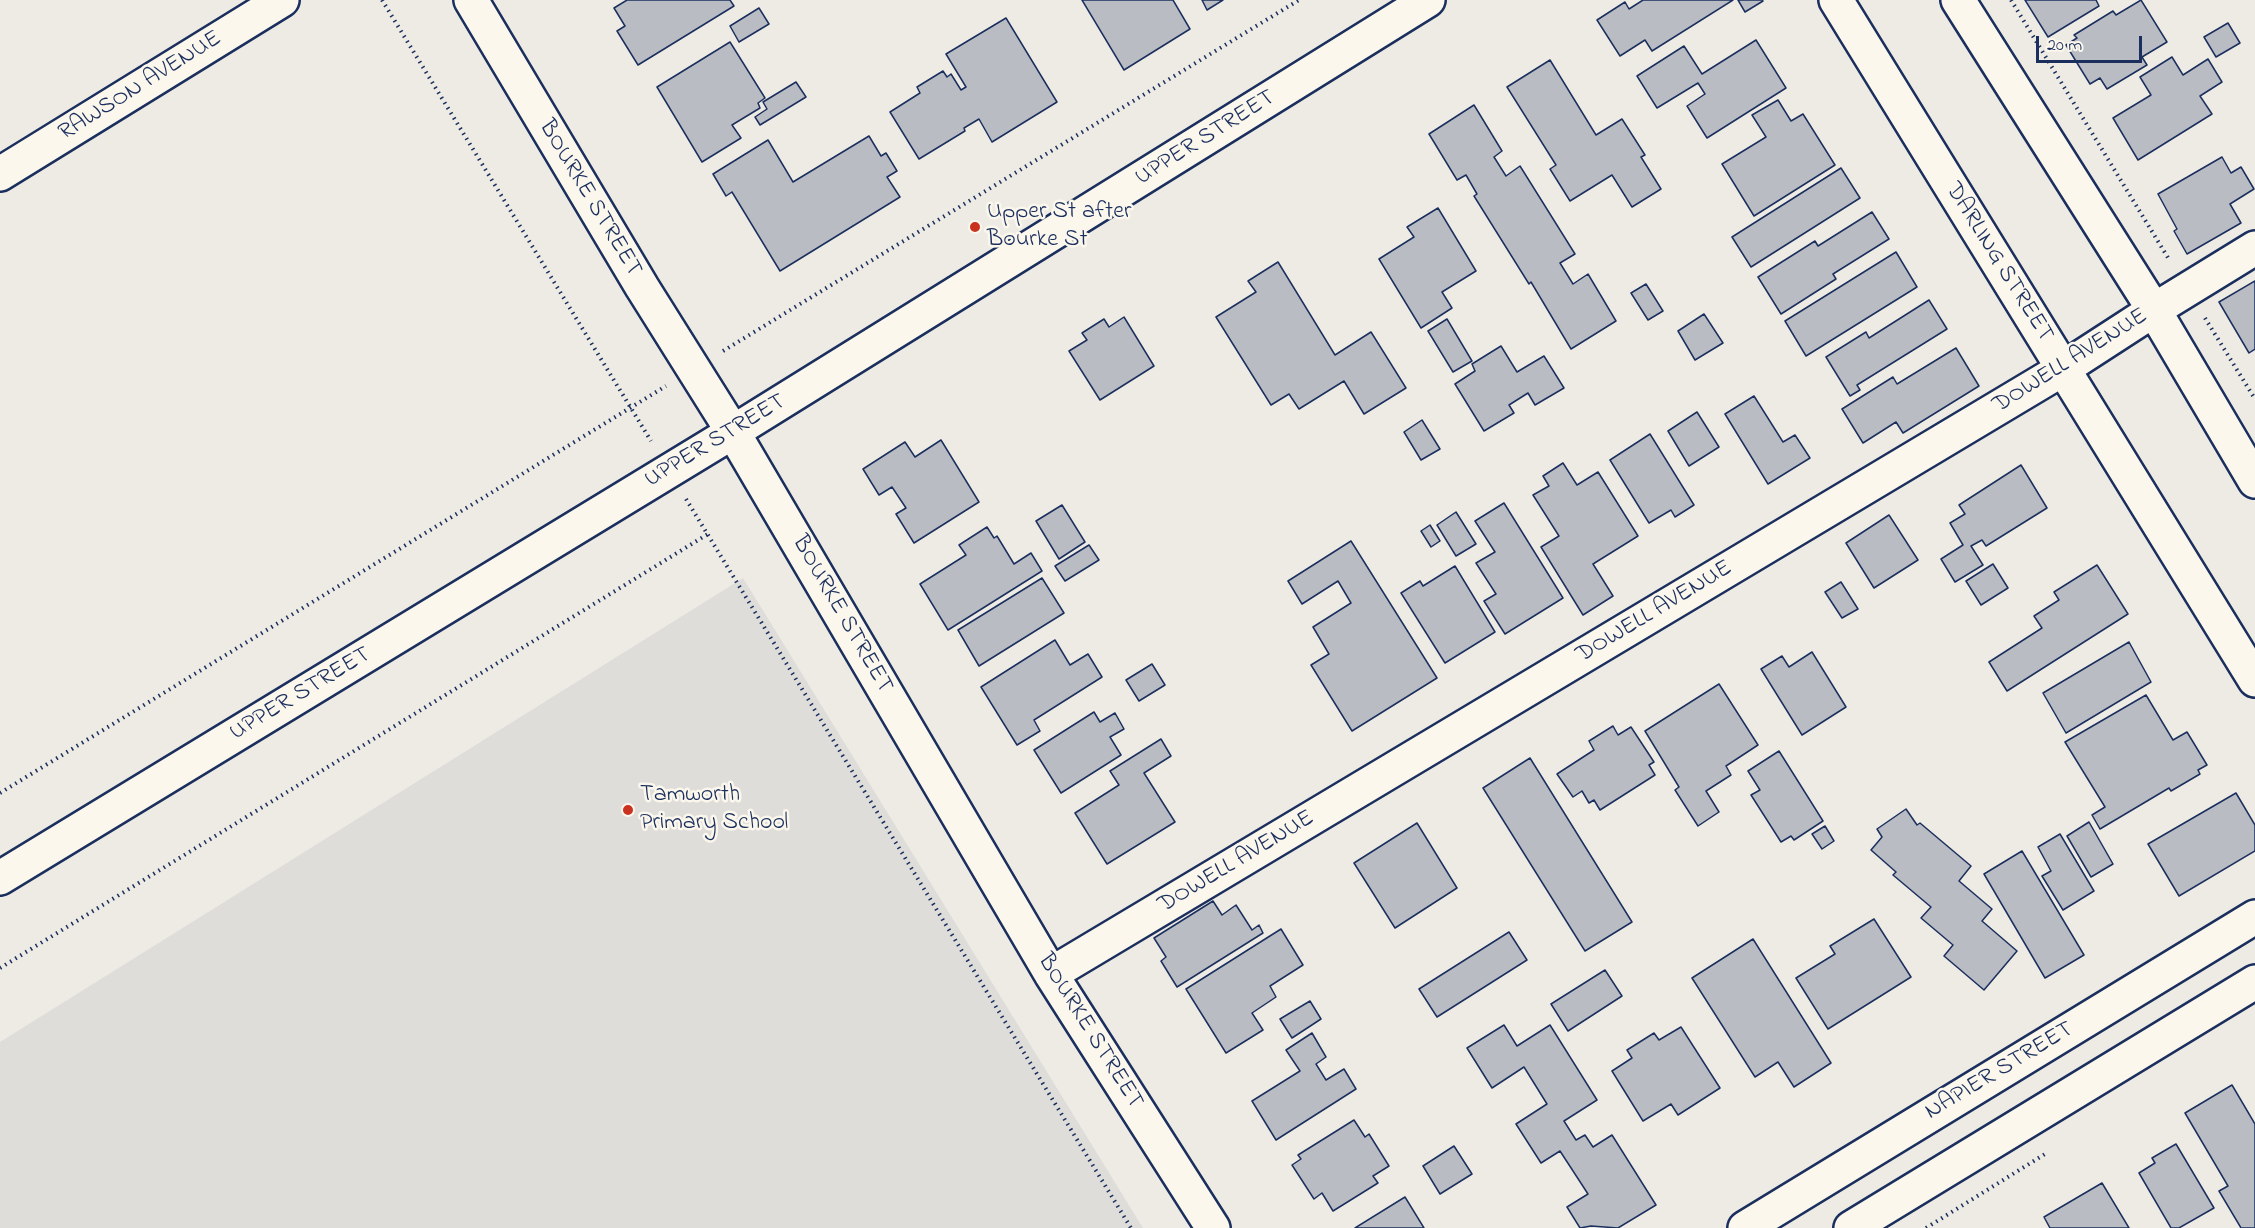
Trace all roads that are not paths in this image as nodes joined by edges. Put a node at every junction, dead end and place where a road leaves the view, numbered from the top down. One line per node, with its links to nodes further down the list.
1 (282, 0): 6 (street, RAWSON AVENUE)
2 (471, 0): 10 (street, BOURKE STREET)
3 (1428, 0): 10 (street, UPPER STREET)
4 (1836, 0): 9 (street, DARLING STREET)
5 (1958, 0): 8 (street)
6 (0, 174)
7 (2255, 248): 8 (street, DOWELL AVENUE)
8 (2154, 310): 9 (street, DOWELL AVENUE); 11 (street)
9 (2064, 369): 12 (street, DARLING STREET); 15 (street, DOWELL AVENUE)
10 (733, 432): 13 (street, UPPER STREET); 15 (street, BOURKE STREET)
11 (2255, 481)
12 (2255, 680)
13 (0, 878)
14 (2255, 917): 18 (street, NAPIER STREET)
15 (1052, 974): 17 (street, BOURKE STREET)
16 (2255, 982): 19 (street)
17 (1213, 1228)
18 (1745, 1228)
19 (1851, 1228)

